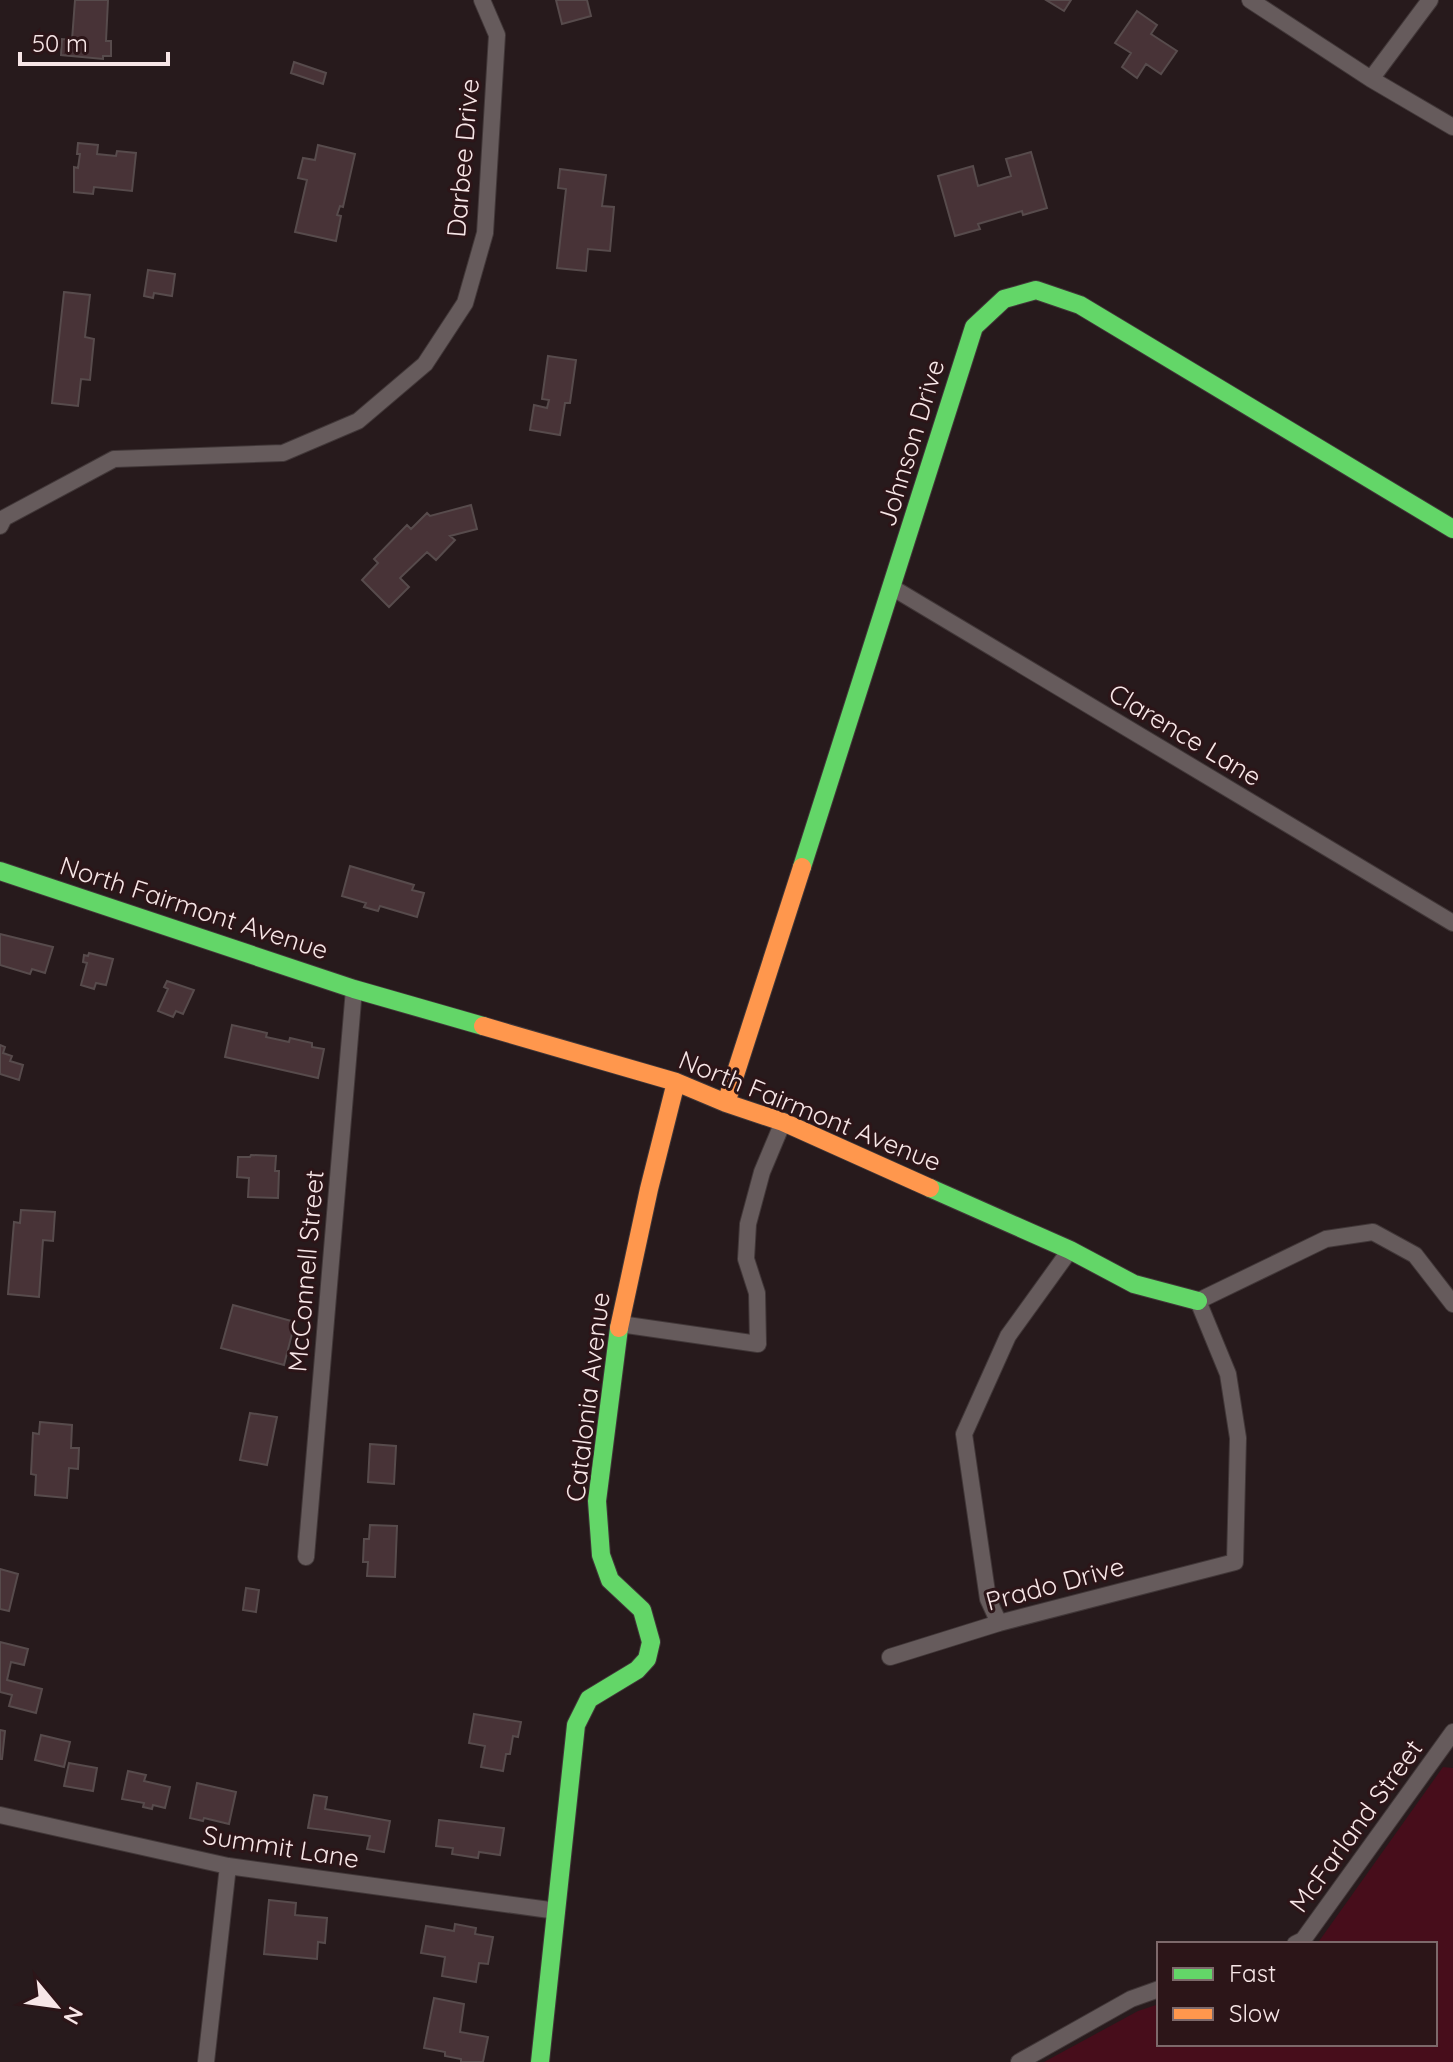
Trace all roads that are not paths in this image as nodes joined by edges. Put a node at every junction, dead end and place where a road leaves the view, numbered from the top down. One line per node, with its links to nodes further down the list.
1 (482, 0): 6 (street, Darbee Drive)
2 (1250, 0): 4 (street)
3 (1430, 0): 4 (street)
4 (1371, 79): 5 (street)
5 (1453, 127)
6 (1, 519)
7 (1453, 529): 8 (street, Johnson Drive)
8 (893, 588): 10 (street, Clarence Lane); 13 (street, Johnson Drive)
9 (0, 871): 11 (street, North Fairmont Avenue)
10 (1453, 923)
11 (354, 989): 12 (street, North Fairmont Avenue); 19 (street, McConnell Street)
12 (676, 1082): 13 (street, North Fairmont Avenue); 18 (street, Catalonia Avenue)
13 (726, 1103): 14 (street, North Fairmont Avenue)
14 (783, 1122): 15 (street, North Fairmont Avenue); 18 (street)
15 (1070, 1250): 16 (street, North Fairmont Avenue); 20 (street)
16 (1198, 1301): 17 (street); 20 (street, Prado Drive)
17 (1453, 1304)
18 (620, 1324): 25 (street, Catalonia Avenue)
19 (306, 1557)
20 (999, 1623): 21 (street, Prado Drive)
21 (890, 1657)
22 (1453, 1732): 26 (street, McFarland Street)
23 (0, 1815): 24 (street, Summit Lane)
24 (228, 1866): 25 (street, Summit Lane); 28 (street)
25 (557, 1911): 29 (street, Catalonia Avenue)
26 (1299, 1942)
27 (1157, 1990): 30 (street)
28 (206, 2062)
29 (540, 2062)
30 (1019, 2062)

